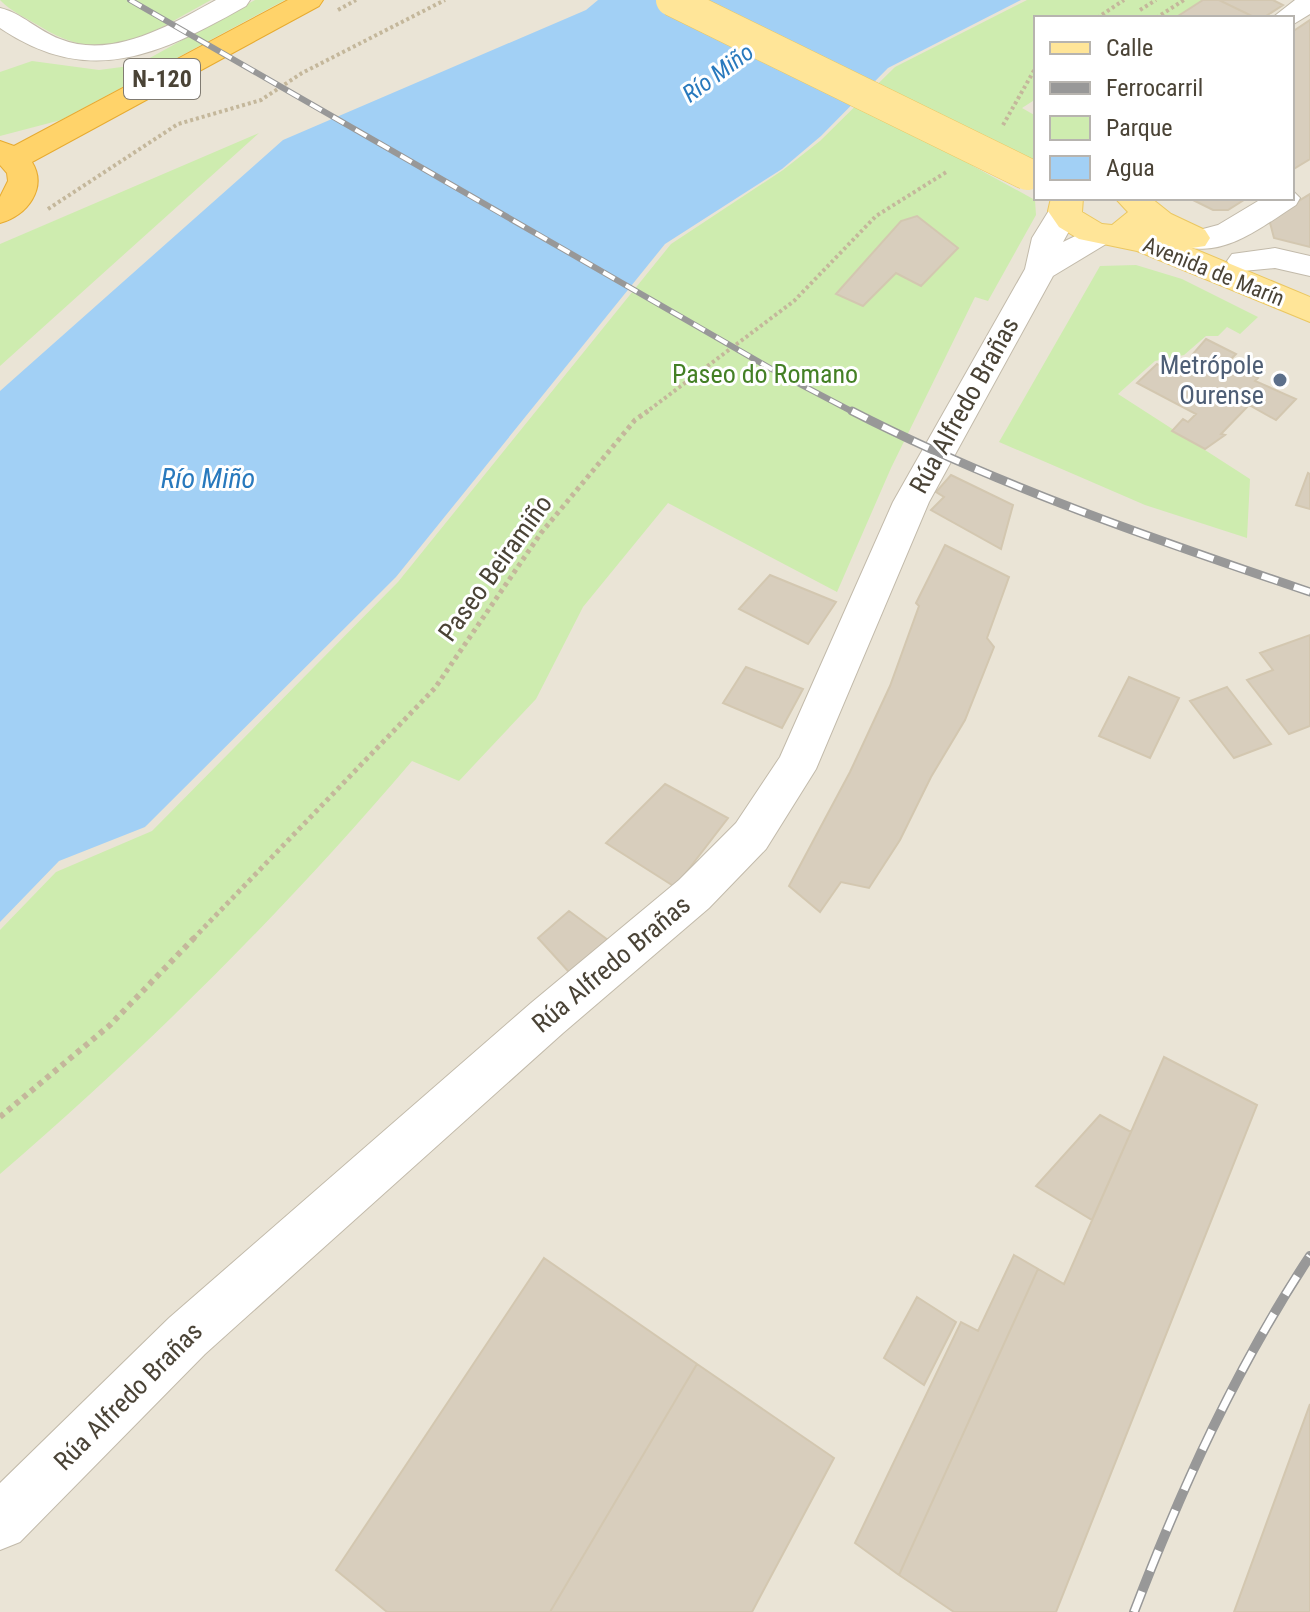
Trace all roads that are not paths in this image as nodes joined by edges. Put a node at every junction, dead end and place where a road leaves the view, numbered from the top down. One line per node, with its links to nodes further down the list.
1 (236, 0): 7 (street)
2 (309, 0): 9 (highway, N-120)
3 (672, 0): 10 (main road, bridge)
4 (1310, 2): 6 (street)
5 (0, 16): 7 (street)
6 (1289, 16)
7 (30, 35): 8 (street)
8 (8, 54)
9 (7, 155): 14 (highway, N-120)
10 (1033, 177)
11 (1282, 200): 16 (street)
12 (1065, 202): 15 (main road, Avenida de Marín); 19 (street, Rúa Alfredo Brañas)
13 (1136, 203): 15 (main road); 16 (main road, Avenida de Marín)
14 (0, 213)
15 (1108, 234): 19 (street); 21 (main road, Avenida de Marín)
16 (1199, 240): 17 (main road, Avenida de Marín)
17 (1243, 261): 18 (street); 20 (main road, Avenida de Marín)
18 (1310, 266)
19 (1041, 269): 22 (street, Rúa Alfredo Brañas)
20 (1310, 285)
21 (1310, 310)
22 (0, 1522)

